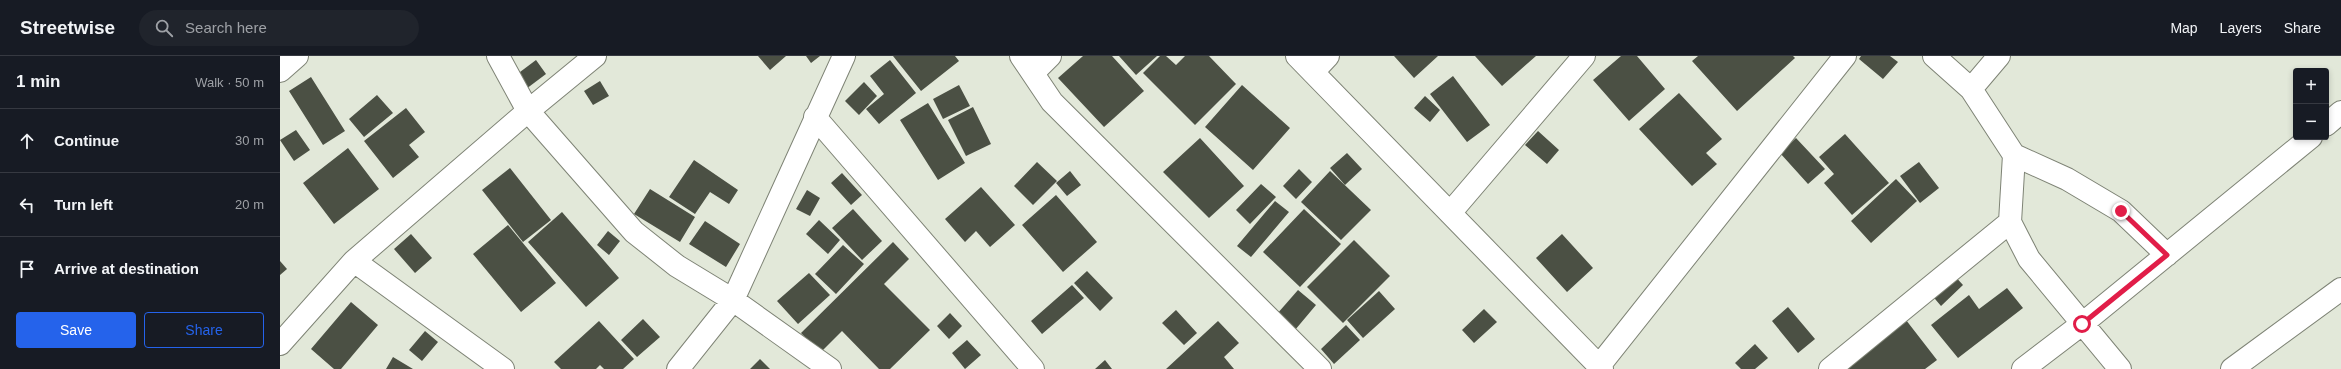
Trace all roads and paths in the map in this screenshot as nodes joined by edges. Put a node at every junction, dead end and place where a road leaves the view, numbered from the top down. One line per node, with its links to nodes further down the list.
1 (297, 56): 13 (street)
2 (498, 56): 16 (street)
3 (595, 56): 16 (street)
4 (844, 56): 18 (street)
5 (1050, 56): 12 (street)
6 (1297, 56): 14 (street)
7 (1328, 56): 14 (street)
8 (1584, 56): 22 (street)
9 (1845, 56): 30 (street)
10 (1934, 56): 15 (street)
11 (1999, 56): 15 (street)
12 (1027, 65): 35 (street)
13 (280, 71)
14 (1313, 72): 22 (street)
15 (1971, 89): 21 (street)
16 (528, 111): 25 (street); 27 (street)
17 (2341, 112): 19 (street)
18 (815, 117): 27 (street); 34 (street)
19 (2329, 122)
20 (2307, 140): 24 (street)
21 (2014, 155): 23 (street); 24 (street)
22 (1450, 213): 30 (street)
23 (2010, 222): 28 (street); 36 (street)
24 (2167, 255): 28 (street)
25 (354, 261): 29 (street); 31 (street)
26 (2341, 289): 39 (street)
27 (733, 300): 32 (street); 33 (street)
28 (2082, 324): 37 (street); 38 (street)
29 (280, 344)
30 (1601, 368)
31 (503, 369)
32 (678, 369)
33 (830, 369)
34 (1033, 369)
35 (1320, 369)
36 (1830, 369)
37 (2023, 369)
38 (2120, 369)
39 (2232, 369)

